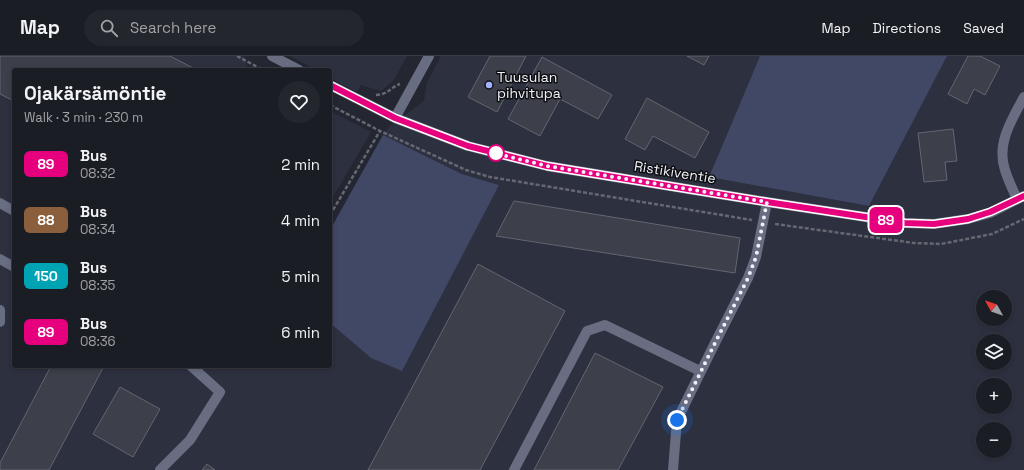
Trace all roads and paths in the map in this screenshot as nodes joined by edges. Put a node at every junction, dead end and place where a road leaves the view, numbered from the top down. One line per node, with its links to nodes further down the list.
1 (237, 56): 4 (path)
2 (272, 56): 5 (street)
3 (429, 56): 6 (street)
4 (259, 68)
5 (295, 68)
6 (416, 80): 9 (path); 10 (street)
7 (332, 86): 9 (street, Ristikiventie)
8 (1024, 97): 12 (street)
9 (360, 100): 10 (street, Ristikiventie)
10 (395, 118): 13 (street, Ristikiventie)
11 (380, 131): 16 (path)
12 (1021, 198): 13 (street, Ristikiventie)
13 (767, 202): 22 (street)
14 (0, 203): 15 (street)
15 (12, 210)
16 (332, 212)
17 (0, 259): 18 (street)
18 (12, 266)
19 (0, 310): 20 (street)
20 (0, 322)
21 (193, 368): 23 (street)
22 (700, 372): 24 (street); 25 (street)
23 (160, 470)
24 (514, 470)
25 (673, 470)

